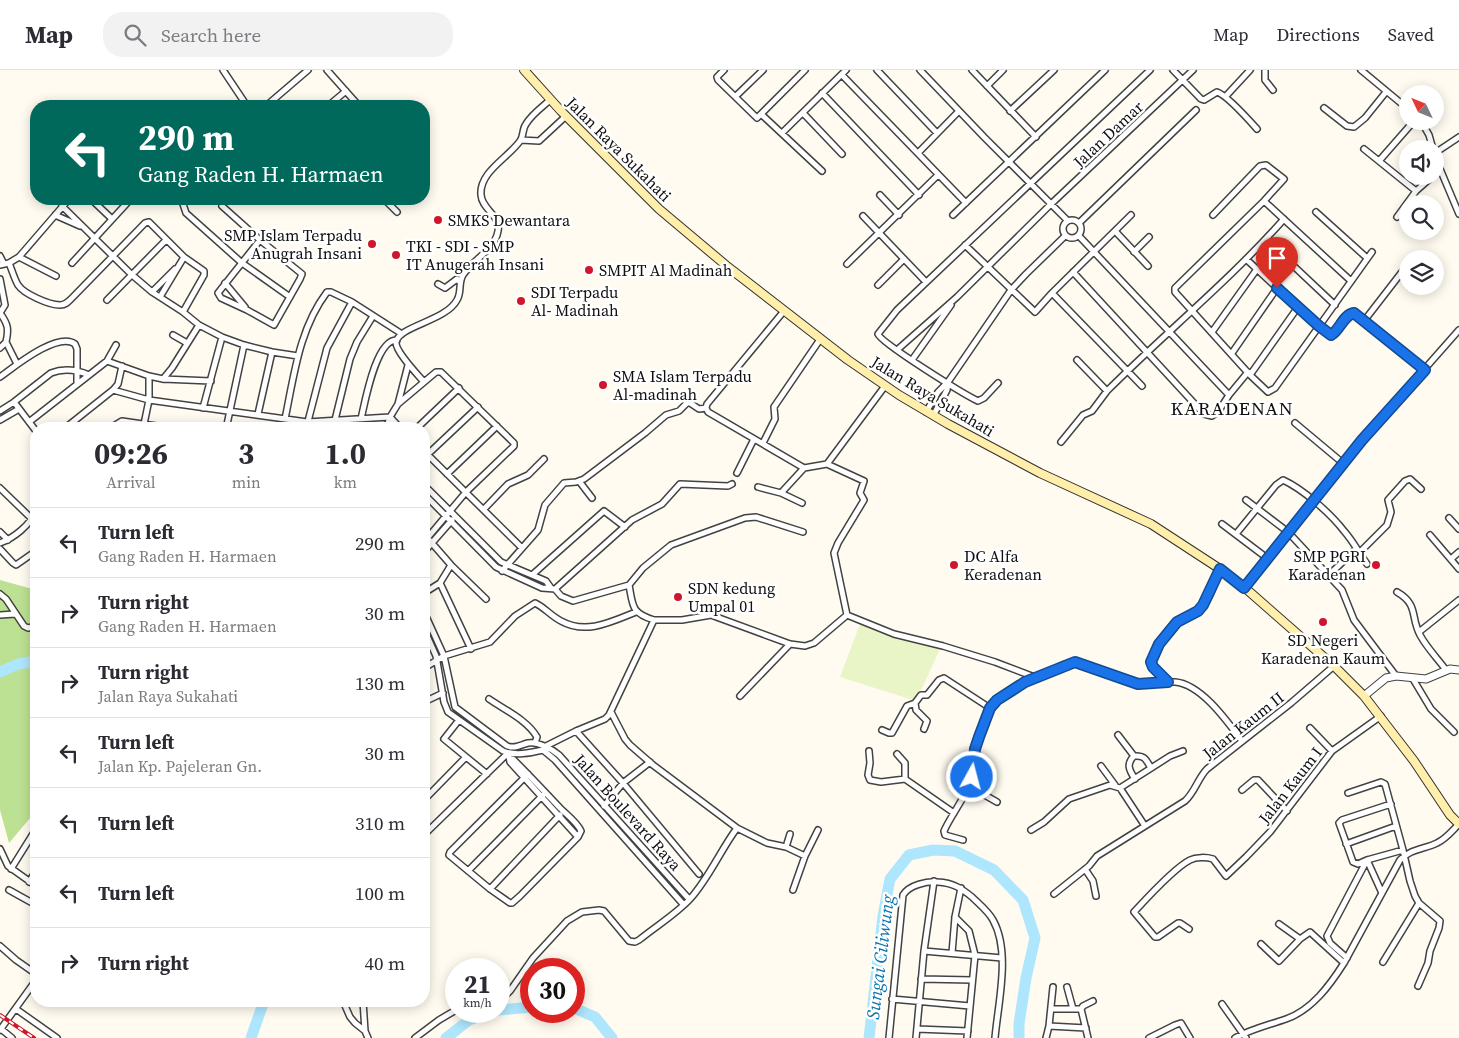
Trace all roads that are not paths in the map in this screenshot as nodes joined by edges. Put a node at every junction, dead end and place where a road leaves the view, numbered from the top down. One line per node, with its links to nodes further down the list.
1 (308, 70): 31 (street)
2 (327, 70): 25 (street)
3 (524, 70): 34 (main road, Jalan Raya Sukahati)
4 (724, 70): 28 (street)
5 (763, 70): 28 (street)
6 (805, 70): 41 (street)
7 (846, 70): 21 (street)
8 (877, 70): 45 (street)
9 (920, 70): 38 (street)
10 (972, 70): 23 (street)
11 (1003, 70): 23 (street)
12 (1054, 70): 39 (street)
13 (1105, 70): 47 (street)
14 (1150, 70): 59 (street)
15 (1173, 70): 22 (street)
16 (1193, 70): 22 (street, Jalan Damar)
17 (1250, 70): 29 (street)
18 (1264, 70): 24 (street)
19 (1361, 70): 26 (street)
20 (224, 71): 30 (street)
21 (842, 75): 27 (street); 52 (street)
22 (1183, 80): 29 (street); 71 (street, Jalan Damar)
23 (987, 86): 39 (street)
24 (1273, 90)
25 (346, 91): 32 (street); 33 (street)
26 (1386, 92): 35 (street); 36 (street)
27 (822, 93): 40 (street); 62 (street)
28 (736, 96): 41 (street)
29 (1226, 96): 43 (street)
30 (243, 100)
31 (273, 100)
32 (335, 100)
33 (354, 100)
34 (550, 100): 42 (main road, Jalan Raya Sukahati); 49 (street)
35 (1399, 102)
36 (1324, 108)
37 (1196, 110): 87 (street)
38 (959, 111): 45 (street); 55 (street)
39 (1010, 111): 47 (street)
40 (803, 113): 46 (street); 53 (street)
41 (760, 114): 46 (street)
42 (566, 116): 49 (street); 140 (main road, Jalan Raya Sukahati)
43 (1258, 129)
44 (1406, 130): 54 (street)
45 (937, 133): 52 (street)
46 (782, 134): 56 (street)
47 (1036, 137): 55 (street)
48 (1459, 137): 50 (street)
49 (521, 140): 123 (street)
50 (1444, 146)
51 (1364, 149): 54 (street)
52 (918, 153): 57 (street)
53 (842, 154)
54 (1379, 161): 61 (street)
55 (1008, 162): 59 (street); 66 (street)
56 (822, 171)
57 (938, 175): 62 (street); 66 (street)
58 (1444, 176): 64 (street)
59 (1030, 184): 71 (street); 98 (street)
60 (1423, 185): 61 (street)
61 (1416, 191): 83 (street)
62 (920, 194): 78 (street)
63 (880, 196): 78 (street)
64 (1457, 200): 76 (street)
65 (1264, 201): 80 (street); 85 (street); 141 (street)
66 (966, 203): 79 (street)
67 (97, 205): 84 (street)
68 (125, 205): 84 (street)
69 (183, 205): 110 (street)
70 (390, 205): 74 (street)
71 (1050, 205): 86 (street); 115 (street, Jalan Damar)
72 (62, 206): 77 (street); 88 (street)
73 (222, 206): 96 (street)
74 (397, 212)
75 (1316, 212): 106 (street)
76 (1459, 214)
77 (55, 215): 88 (street); 104 (street)
78 (899, 215): 90 (street)
79 (953, 215)
80 (1213, 215)
81 (864, 216): 90 (street)
82 (1131, 216): 89 (street)
83 (1397, 217)
84 (112, 219): 94 (street)
85 (1284, 219): 97 (street); 122 (street)
86 (1068, 221): 87 (street); 91 (street)
87 (1079, 223): 92 (street)
88 (85, 228): 94 (street)
89 (1115, 231): 99 (street); 100 (street)
90 (880, 233): 107 (street); 112 (street)
91 (1065, 236): 92 (street); 129 (street)
92 (1079, 236): 99 (street)
93 (1148, 237): 100 (street)
94 (95, 238): 102 (street); 109 (street)
95 (166, 240): 102 (street); 105 (street); 118 (street)
96 (260, 240): 110 (street); 133 (street)
97 (1266, 240): 108 (street); 137 (street)
98 (966, 245): 115 (street); 124 (street)
99 (1094, 252): 117 (street); 149 (street)
100 (1134, 252): 114 (street)
101 (1372, 252): 106 (street)
102 (113, 255): 111 (street); 118 (street)
103 (0, 256): 111 (street)
104 (19, 257): 111 (street); 119 (street)
105 (184, 257): 113 (street); 142 (street)
106 (1367, 258): 122 (street)
107 (904, 259): 124 (street); 127 (street)
108 (1246, 259): 116 (street); 141 (street)
109 (72, 263)
110 (242, 263): 125 (street); 133 (street)
111 (4, 264)
112 (847, 264)
113 (179, 265): 130 (street); 132 (street)
114 (1148, 266)
115 (987, 267): 129 (street); 134 (street, Jalan Damar)
116 (1257, 269): 128 (street); 150 (street)
117 (1073, 272): 131 (street); 163 (street)
118 (131, 274): 130 (street); 135 (street)
119 (56, 276)
120 (1399, 276): 145 (street)
121 (0, 279): 143 (street)
122 (1351, 281): 137 (street)
123 (460, 282): 126 (street); 151 (street)
124 (926, 282): 161 (street)
125 (225, 283): 139 (street); 139 (street)
126 (438, 284)
127 (878, 285)
128 (1277, 288): 138 (street); 164 (street)
129 (1011, 290): 131 (street); 182 (street)
130 (152, 292): 132 (street)
131 (1052, 293): 174 (street)
132 (160, 297): 142 (street)
133 (290, 297): 139 (street)
134 (957, 297): 161 (street); 166 (street)
135 (107, 300)
136 (352, 302): 144 (street); 165 (street); 211 (street)
137 (1335, 305): 147 (street)
138 (1298, 307): 147 (street); 175 (street)
139 (247, 310)
140 (784, 311): 154 (main road, Jalan Raya Sukahati); 197 (street)
141 (1192, 311): 149 (street); 150 (street)
142 (183, 312): 146 (street)
143 (0, 313): 156 (street)
144 (373, 316): 151 (street); 206 (street)
145 (1364, 321): 147 (street); 173 (street)
146 (199, 325): 153 (street); 157 (street)
147 (1319, 326): 175 (street)
148 (1459, 330): 173 (street)
149 (1169, 331): 163 (street); 190 (street)
150 (1212, 332): 164 (street)
151 (402, 334): 155 (street)
152 (173, 335): 157 (street)
153 (222, 337): 159 (street); 180 (street)
154 (821, 338): 185 (main road, Jalan Raya Sukahati); 219 (street)
155 (397, 340): 170 (street); 204 (street)
156 (6, 342): 160 (street); 169 (street)
157 (186, 343): 179 (street)
158 (116, 344): 168 (street)
159 (244, 345): 162 (street); 198 (street)
160 (0, 348)
161 (897, 350): 166 (street)
162 (272, 352): 165 (street); 200 (street)
163 (1147, 352): 174 (street); 190 (street)
164 (1232, 353): 175 (street)
165 (298, 356): 203 (street)
166 (912, 360): 182 (street)
167 (1077, 360): 189 (street)
168 (107, 361): 171 (street); 176 (street)
169 (17, 364): 172 (street); 178 (street)
170 (408, 365): 181 (street); 193 (street)
171 (122, 366): 177 (street); 188 (street)
172 (78, 370): 176 (street); 184 (street); 192 (street)
173 (1425, 370): 224 (street)
174 (1127, 371): 186 (street); 189 (street)
175 (1249, 374): 190 (street)
176 (89, 375): 184 (street)
177 (149, 376): 179 (street); 191 (street)
178 (0, 377)
179 (163, 379): 180 (street)
180 (211, 381): 196 (street)
181 (424, 382): 187 (street); 193 (street)
182 (948, 382): 183 (street); 201 (street)
183 (998, 383)
184 (78, 384): 207 (street)
185 (885, 386): 201 (main road, Jalan Raya Sukahati); 223 (street)
186 (1142, 386)
187 (459, 388): 194 (street); 214 (street)
188 (113, 390): 191 (street); 208 (street)
189 (1107, 391): 218 (street)
190 (1229, 395)
191 (149, 400): 196 (street); 209 (street)
192 (14, 402): 195 (street); 199 (street)
193 (398, 404): 202 (street)
194 (478, 407): 216 (street); 220 (street)
195 (19, 408): 205 (street); 207 (street)
196 (203, 408): 198 (street)
197 (706, 408): 217 (street); 228 (street)
198 (229, 410): 200 (street); 210 (street)
199 (0, 411)
200 (258, 414): 203 (street)
201 (930, 414): 271 (main road, Jalan Raya Sukahati)
202 (390, 417): 204 (street); 212 (street); 213 (street)
203 (286, 419): 211 (street)
204 (361, 419): 206 (street)
205 (0, 420)
206 (335, 420): 211 (street)
207 (30, 422)
208 (73, 422)
209 (144, 422)
210 (227, 422)
211 (307, 422)
212 (388, 422)
213 (395, 422)
214 (423, 422)
215 (1295, 423): 224 (street)
216 (497, 426): 227 (street); 234 (street)
217 (754, 438): 219 (street); 226 (street)
218 (1061, 442)
219 (763, 443): 225 (street)
220 (430, 449)
221 (430, 457): 227 (street)
222 (544, 459): 242 (street)
223 (826, 464): 225 (street); 288 (street)
224 (1344, 464): 239 (street)
225 (804, 468): 235 (street)
226 (737, 473)
227 (447, 474): 234 (street)
228 (579, 481): 236 (street); 261 (street)
229 (732, 484): 249 (street)
230 (758, 487): 235 (street)
231 (0, 488): 244 (street)
232 (1421, 489): 263 (street)
233 (430, 490): 243 (street)
234 (466, 492): 242 (street); 243 (street)
235 (781, 493): 240 (street)
236 (592, 498)
237 (430, 500): 246 (street)
238 (1246, 500): 241 (street)
239 (1314, 501): 241 (street); 253 (street); 263 (street)
240 (802, 503)
241 (1258, 508): 253 (street); 255 (street)
242 (484, 509): 261 (street)
243 (453, 514): 246 (street); 270 (street)
244 (30, 517)
245 (1449, 518): 250 (street)
246 (448, 519): 254 (street); 259 (street); 273 (street)
247 (30, 522): 257 (street)
248 (1222, 524): 255 (street)
249 (625, 527): 274 (street); 278 (street)
250 (1459, 529)
251 (0, 532): 257 (street)
252 (803, 532): 277 (street)
253 (1288, 532): 266 (street); 275 (street)
254 (430, 534)
255 (1236, 534): 266 (street)
256 (1430, 535): 267 (street)
257 (8, 540): 258 (street)
258 (0, 543)
259 (432, 543): 260 (street); 269 (street)
260 (430, 545)
261 (522, 548): 270 (street)
262 (0, 549): 265 (street)
263 (1357, 551): 268 (street); 275 (street)
264 (1459, 552): 267 (street)
265 (30, 555)
266 (1267, 558): 279 (street)
267 (1451, 559): 272 (street)
268 (1367, 564)
269 (451, 565): 276 (street); 283 (street)
270 (508, 565): 273 (street); 274 (street)
271 (1220, 569): 279 (main road, Jalan Raya Sukahati); 305 (street)
272 (1459, 569)
273 (502, 571): 278 (street)
274 (532, 576): 278 (street)
275 (1329, 576): 302 (street)
276 (440, 583): 280 (street); 295 (street)
277 (629, 585): 278 (street); 285 (street)
278 (553, 588)
279 (1244, 588): 299 (main road, Jalan Raya Sukahati)
280 (430, 589)
281 (1396, 592): 292 (street)
282 (0, 594): 286 (street)
283 (486, 599)
284 (1459, 600): 292 (street)
285 (636, 612): 289 (street); 295 (street)
286 (15, 614): 287 (street); 291 (street)
287 (0, 615)
288 (847, 615): 294 (street); 303 (street)
289 (654, 620): 294 (street); 315 (street)
290 (430, 625): 296 (street)
291 (30, 628)
292 (1419, 632): 300 (street)
293 (430, 643): 297 (street)
294 (790, 644): 307 (street)
295 (471, 649): 296 (street)
296 (444, 656): 297 (street); 311 (street)
297 (437, 660): 298 (street); 306 (street)
298 (430, 664)
299 (1334, 666): 308 (main road, Jalan Raya Sukahati); 325 (street, Jalan Kaum II)
300 (1446, 670): 301 (street); 304 (street)
301 (1459, 670)
302 (1396, 676): 304 (street); 308 (street)
303 (1038, 678): 305 (street); 314 (street)
304 (1413, 679): 323 (street)
305 (1168, 682): 325 (street)
306 (443, 693): 309 (street); 313 (street)
307 (740, 696)
308 (1364, 696): 316 (main road, Jalan Raya Sukahati)
309 (430, 699)
310 (489, 699): 326 (street)
311 (453, 702): 313 (street); 317 (street)
312 (915, 703): 314 (street); 320 (street); 321 (street)
313 (445, 704): 318 (street)
314 (990, 708): 345 (street)
315 (612, 712): 322 (street); 336 (street)
316 (1381, 716): 331 (street, Jalan Kaum I); 360 (main road, Jalan Raya Sukahati)
317 (467, 717): 318 (street); 327 (street)
318 (461, 721): 333 (street); 335 (street)
319 (1310, 728): 331 (street)
320 (924, 729)
321 (882, 730)
322 (576, 731): 328 (street); 343 (street)
323 (1454, 732)
324 (1118, 735): 334 (street)
325 (1242, 741): 361 (street, Jalan Kaum II)
326 (535, 743): 327 (street); 328 (street)
327 (507, 746): 333 (street)
328 (543, 749): 333 (street); 354 (street, Jalan Boulevard Raya); 355 (street, Jalan Boulevard Raya)
329 (869, 751): 341 (street)
330 (1183, 751): 338 (street)
331 (1332, 751): 356 (street, Jalan Kaum I)
332 (897, 754): 341 (street)
333 (509, 756): 339 (street); 340 (street)
334 (1134, 756): 338 (street); 342 (street)
335 (466, 757): 339 (street); 350 (street)
336 (650, 762): 343 (street); 363 (street)
337 (1101, 766): 344 (street)
338 (1151, 768): 342 (street)
339 (487, 774): 364 (street)
340 (526, 776): 348 (street); 351 (street); 380 (street)
341 (905, 779): 358 (street)
342 (1135, 779): 346 (street)
343 (623, 784): 354 (street); 381 (street)
344 (1114, 785): 346 (street); 366 (street)
345 (968, 786): 352 (street); 358 (street)
346 (1120, 788): 361 (street)
347 (1242, 790): 356 (street)
348 (546, 792): 351 (street); 357 (street)
349 (1348, 793): 353 (street)
350 (430, 794)
351 (541, 798): 359 (street); 380 (street)
352 (996, 802)
353 (1391, 804): 362 (street); 371 (street)
354 (605, 805): 355 (street); 391 (street, Jalan Boulevard Raya)
355 (600, 810): 394 (street, Jalan Boulevard Raya)
356 (1287, 811): 397 (street, Jalan Kaum I)
357 (564, 812): 359 (street); 368 (street)
358 (954, 813): 370 (street)
359 (559, 816): 368 (street); 385 (street)
360 (1458, 821): 374 (street)
361 (1144, 826): 379 (street, Jalan Kaum II)
362 (1396, 826): 371 (street); 374 (street)
363 (737, 828): 372 (street); 391 (street)
364 (430, 829)
365 (818, 830): 375 (street)
366 (1031, 830)
367 (790, 834): 372 (street)
368 (578, 837): 385 (street)
369 (30, 838): 378 (street)
370 (963, 840)
371 (1346, 844): 376 (street)
372 (786, 847): 375 (street)
373 (0, 850): 377 (street)
374 (1404, 853): 376 (street); 388 (street); 393 (street)
375 (805, 856): 387 (street)
376 (1367, 860): 388 (street); 405 (street)
377 (3, 865): 378 (street)
378 (11, 869): 383 (street)
379 (1085, 869): 389 (street, Jalan Kaum II); 390 (street)
380 (468, 871): 385 (street)
381 (699, 874)
382 (934, 881): 384 (street); 401 (street); 416 (street)
383 (29, 882)
384 (961, 888): 395 (street); 404 (street)
385 (490, 889)
386 (9, 890): 392 (street)
387 (792, 890)
388 (1382, 892): 405 (street)
389 (1054, 894)
390 (1096, 896)
391 (689, 899): 394 (street)
392 (30, 901)
393 (1419, 903): 406 (street); 411 (street)
394 (683, 904): 415 (street)
395 (955, 917): 402 (street); 403 (street)
396 (1279, 924): 398 (street)
397 (1189, 928)
398 (1300, 939): 399 (street); 407 (street)
399 (1261, 944)
400 (0, 946): 408 (street)
401 (924, 951): 402 (street); 409 (street)
402 (952, 953): 403 (street)
403 (975, 955): 404 (street); 410 (street)
404 (1002, 958): 442 (street)
405 (1347, 958): 407 (street)
406 (1383, 962)
407 (1344, 963): 434 (street)
408 (30, 970)
409 (921, 979): 410 (street); 418 (street)
410 (972, 980): 420 (street)
411 (1418, 986)
412 (1053, 987): 424 (street)
413 (1068, 987): 425 (street)
414 (30, 989): 423 (street)
415 (510, 991)
416 (892, 999): 418 (street); 439 (street)
417 (1093, 1001): 426 (street)
418 (919, 1002): 420 (street); 430 (street)
419 (1222, 1004): 434 (street)
420 (970, 1006): 433 (street)
421 (346, 1007): 432 (street)
422 (363, 1007): 432 (street)
423 (16, 1009): 431 (street); 436 (street)
424 (1051, 1009): 425 (street); 428 (street)
425 (1073, 1009): 426 (street)
426 (1081, 1009): 429 (street)
427 (445, 1016): 438 (street)
428 (1049, 1026): 429 (street); 443 (street)
429 (1086, 1028): 444 (street)
430 (917, 1029): 433 (street); 440 (street)
431 (0, 1030): 435 (street)
432 (365, 1031): 437 (street)
433 (968, 1031): 441 (street)
434 (1245, 1036): 447 (street)
435 (12, 1038)
436 (57, 1038)
437 (368, 1038)
438 (415, 1038)
439 (889, 1038)
440 (916, 1038)
441 (967, 1038)
442 (995, 1038)
443 (1046, 1038)
444 (1088, 1038)
445 (1149, 1038): 446 (street)
446 (1190, 1038)
447 (1235, 1038)

